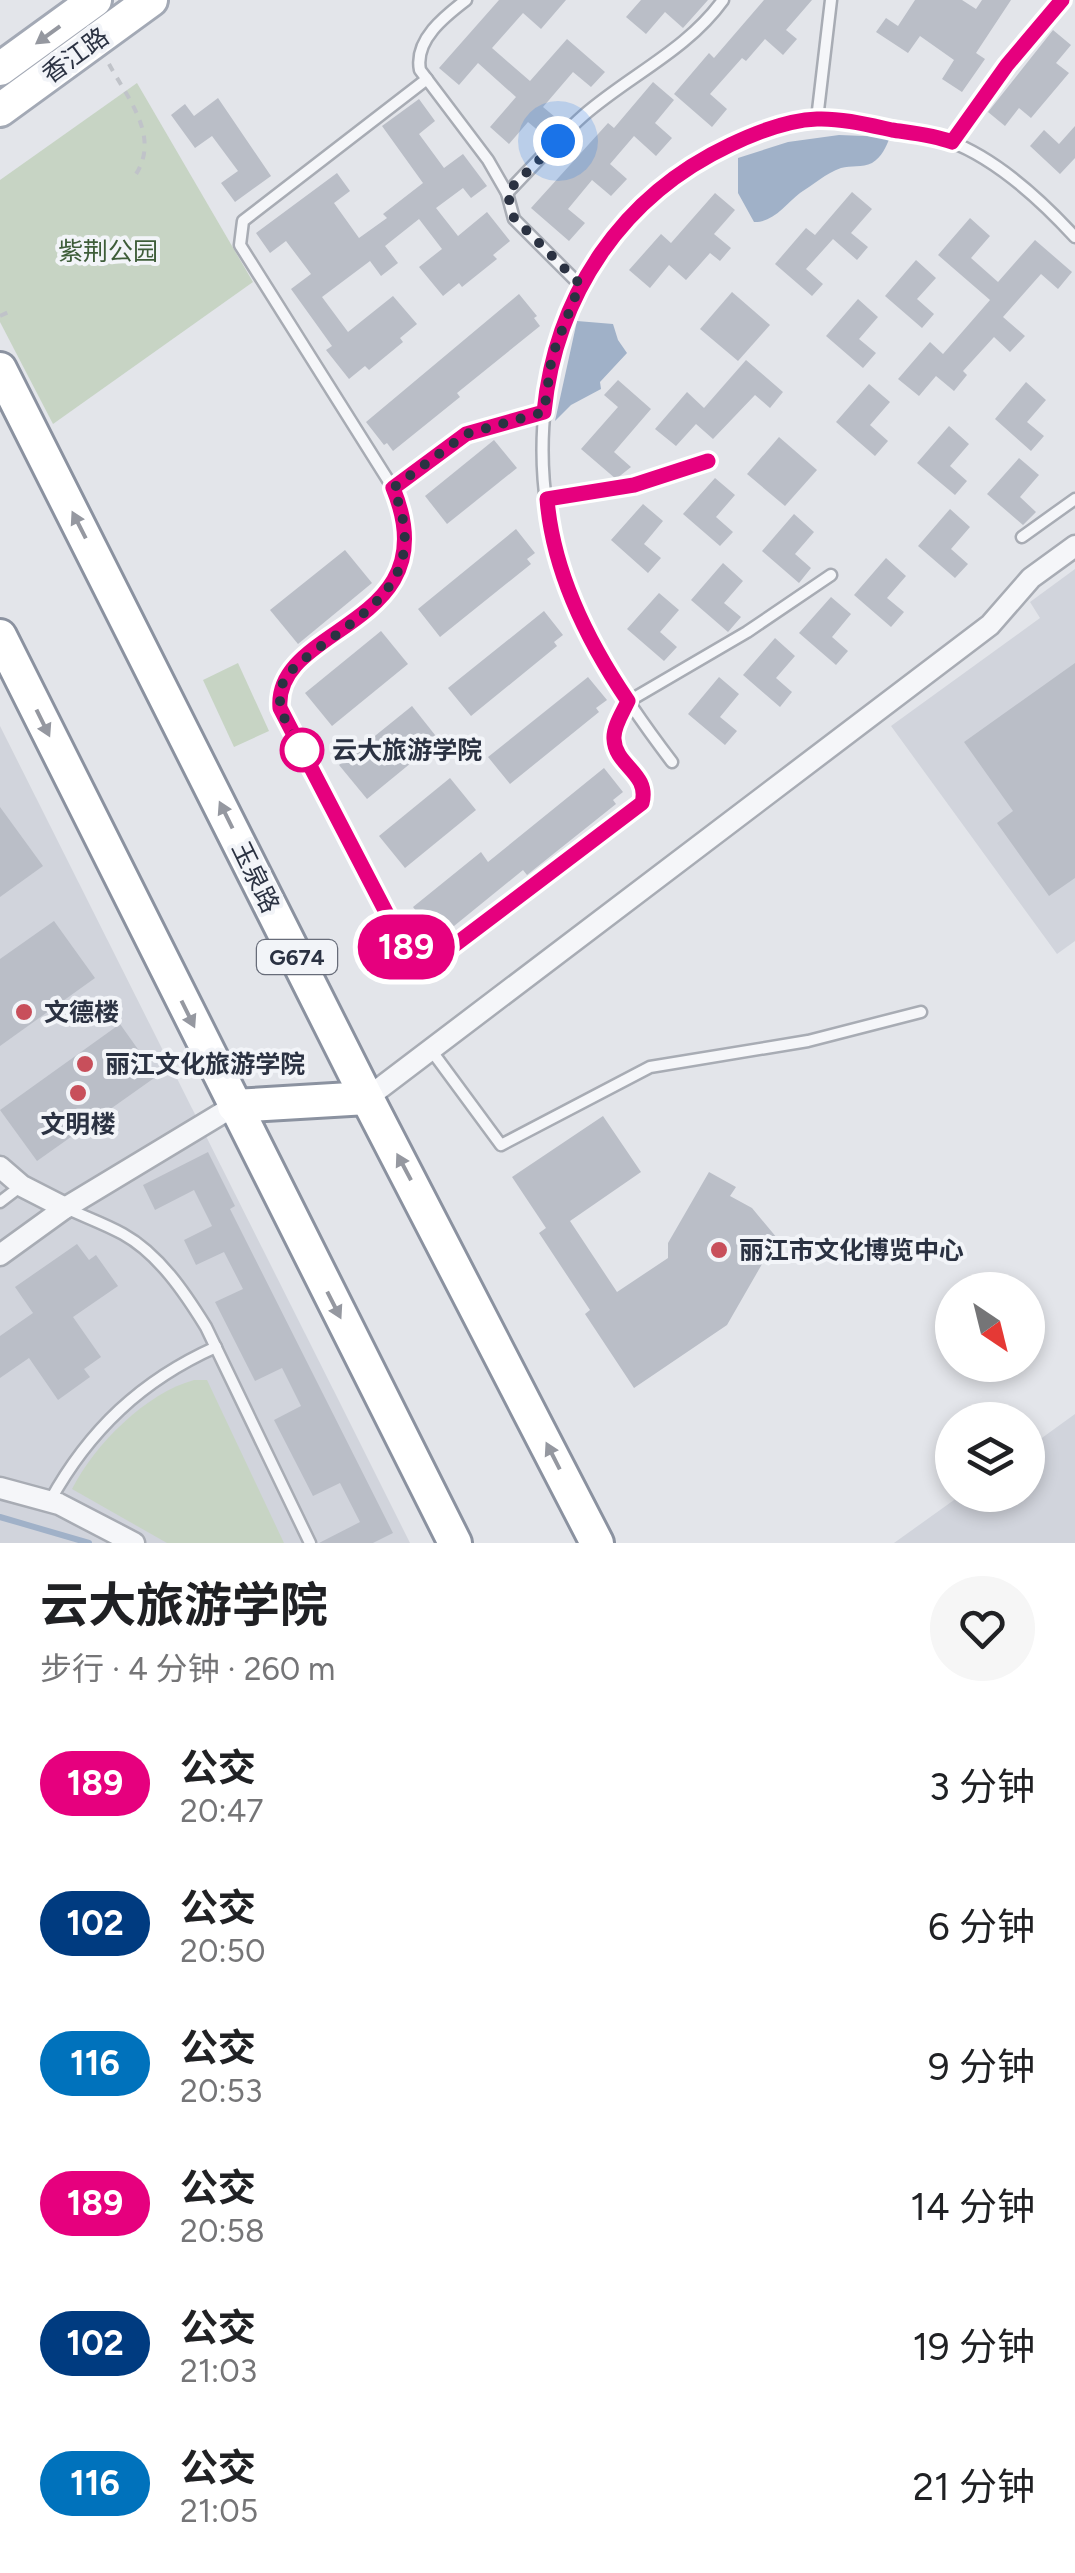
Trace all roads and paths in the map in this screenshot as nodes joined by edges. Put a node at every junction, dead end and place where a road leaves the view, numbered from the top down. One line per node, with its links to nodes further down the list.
1 (96, 0): 8 (main road, 香江路, one-way to 8)
2 (151, 0): 7 (main road, 香江路)
3 (466, 0): 9 (lane)
4 (723, 0): 14 (lane)
5 (831, 0): 11 (lane)
6 (1062, 0): 12 (lane)
7 (96, 40): 10 (main road, 香江路); 13 (path)
8 (0, 69)
9 (428, 79): 14 (lane); 22 (lane)
10 (0, 110)
11 (817, 119): 12 (lane); 16 (lane)
12 (952, 142): 15 (lane)
13 (134, 176)
14 (507, 192): 16 (lane)
15 (1075, 237)
16 (580, 284): 20 (lane)
17 (13, 310): 18 (path)
18 (0, 316)
19 (0, 369): 33 (main road, 玉泉路 / G674, one-way to 19)
20 (544, 412): 22 (lane); 23 (lane)
21 (708, 461): 23 (lane)
22 (393, 488): 29 (lane)
23 (547, 499): 29 (lane)
24 (1075, 499): 25 (lane)
25 (1022, 537)
26 (1075, 546): 32 (street)
27 (831, 575): 29 (lane)
28 (0, 636): 34 (main road, one-way to 34)
29 (628, 701): 30 (lane)
30 (672, 762)
31 (920, 1012): 32 (lane)
32 (429, 1048): 33 (street)
33 (366, 1098): 34 (main road); 46 (main road, 玉泉路 / G674, one-way to 33)
34 (234, 1106): 38 (street); 45 (main road, one-way to 45)
35 (0, 1167): 36 (street)
36 (22, 1186): 37 (lane); 38 (street)
37 (0, 1202)
38 (65, 1208): 39 (street); 40 (lane)
39 (0, 1255)
40 (216, 1347): 42 (lane); 44 (lane)
41 (0, 1488): 42 (street)
42 (50, 1501): 43 (street)
43 (134, 1543)
44 (310, 1543)
45 (455, 1543)
46 (597, 1543)

